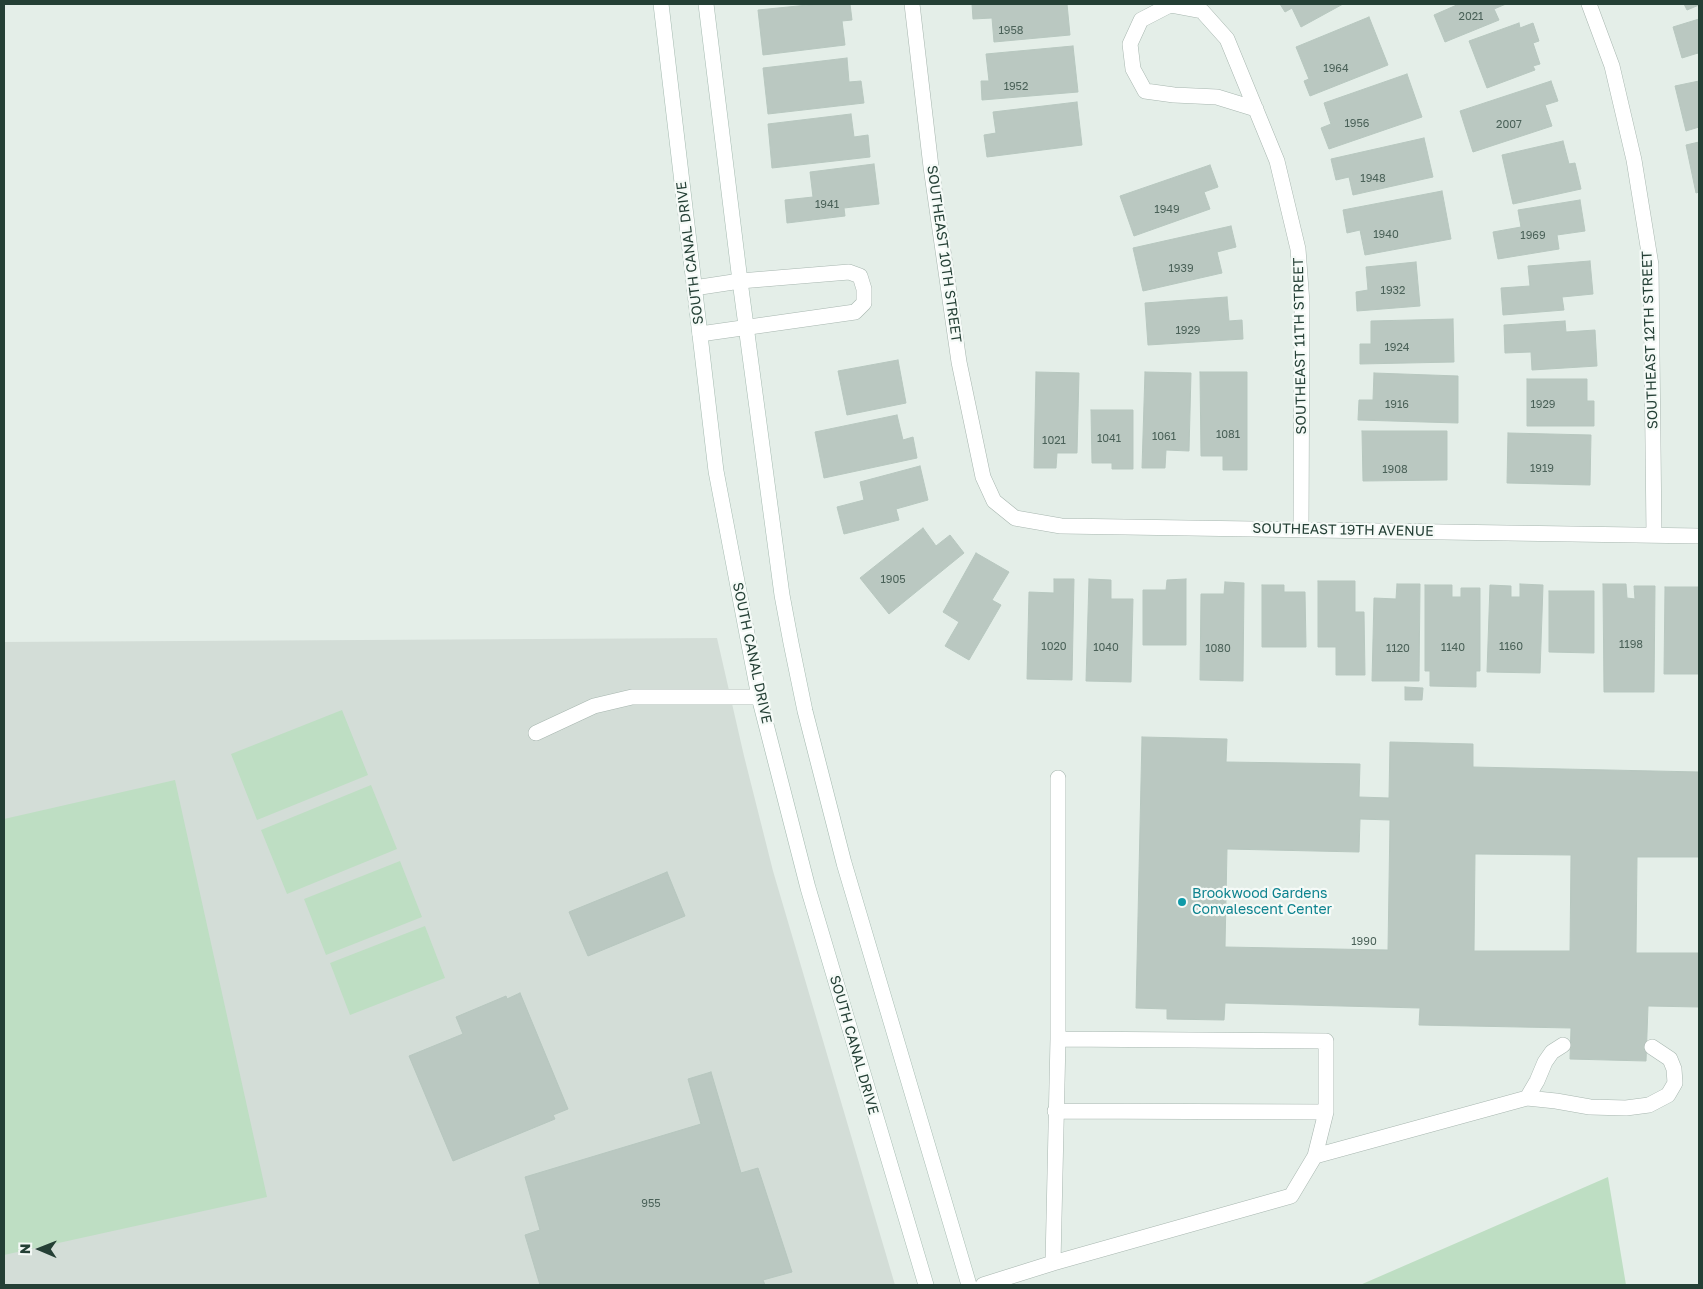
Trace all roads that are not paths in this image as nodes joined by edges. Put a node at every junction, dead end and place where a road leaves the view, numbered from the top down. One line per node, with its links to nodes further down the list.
1 (661, 4): 7 (street, SOUTH CANAL DRIVE)
2 (706, 4): 6 (street)
3 (912, 4): 10 (street, SOUTHEAST 10TH STREET)
4 (1589, 4): 12 (street, SOUTHEAST 12TH STREET)
5 (1256, 109): 5 (street, SOUTHEAST 11TH STREET); 11 (street, SOUTHEAST 11TH STREET)
6 (740, 281): 7 (street); 8 (street); 8 (street)
7 (694, 288): 9 (street, SOUTH CANAL DRIVE)
8 (748, 328): 9 (street); 26 (street)
9 (700, 334): 14 (street, SOUTH CANAL DRIVE)
10 (994, 500): 11 (street, SOUTHEAST 19TH AVENUE)
11 (1301, 530): 12 (street, SOUTHEAST 19TH AVENUE)
12 (1654, 535): 13 (street, SOUTHEAST 19TH AVENUE)
13 (1699, 536)
14 (760, 697): 15 (street); 25 (street, SOUTH CANAL DRIVE)
15 (536, 733)
16 (1058, 778): 17 (street)
17 (1058, 1039): 21 (street); 22 (street)
18 (1563, 1045): 20 (street)
19 (1652, 1047): 20 (street)
20 (1527, 1098): 23 (street)
21 (1055, 1111): 22 (street); 24 (street)
22 (1326, 1112): 23 (street)
23 (1315, 1156): 24 (street)
24 (1052, 1263): 27 (street)
25 (926, 1285)
26 (969, 1285)
27 (984, 1285)

